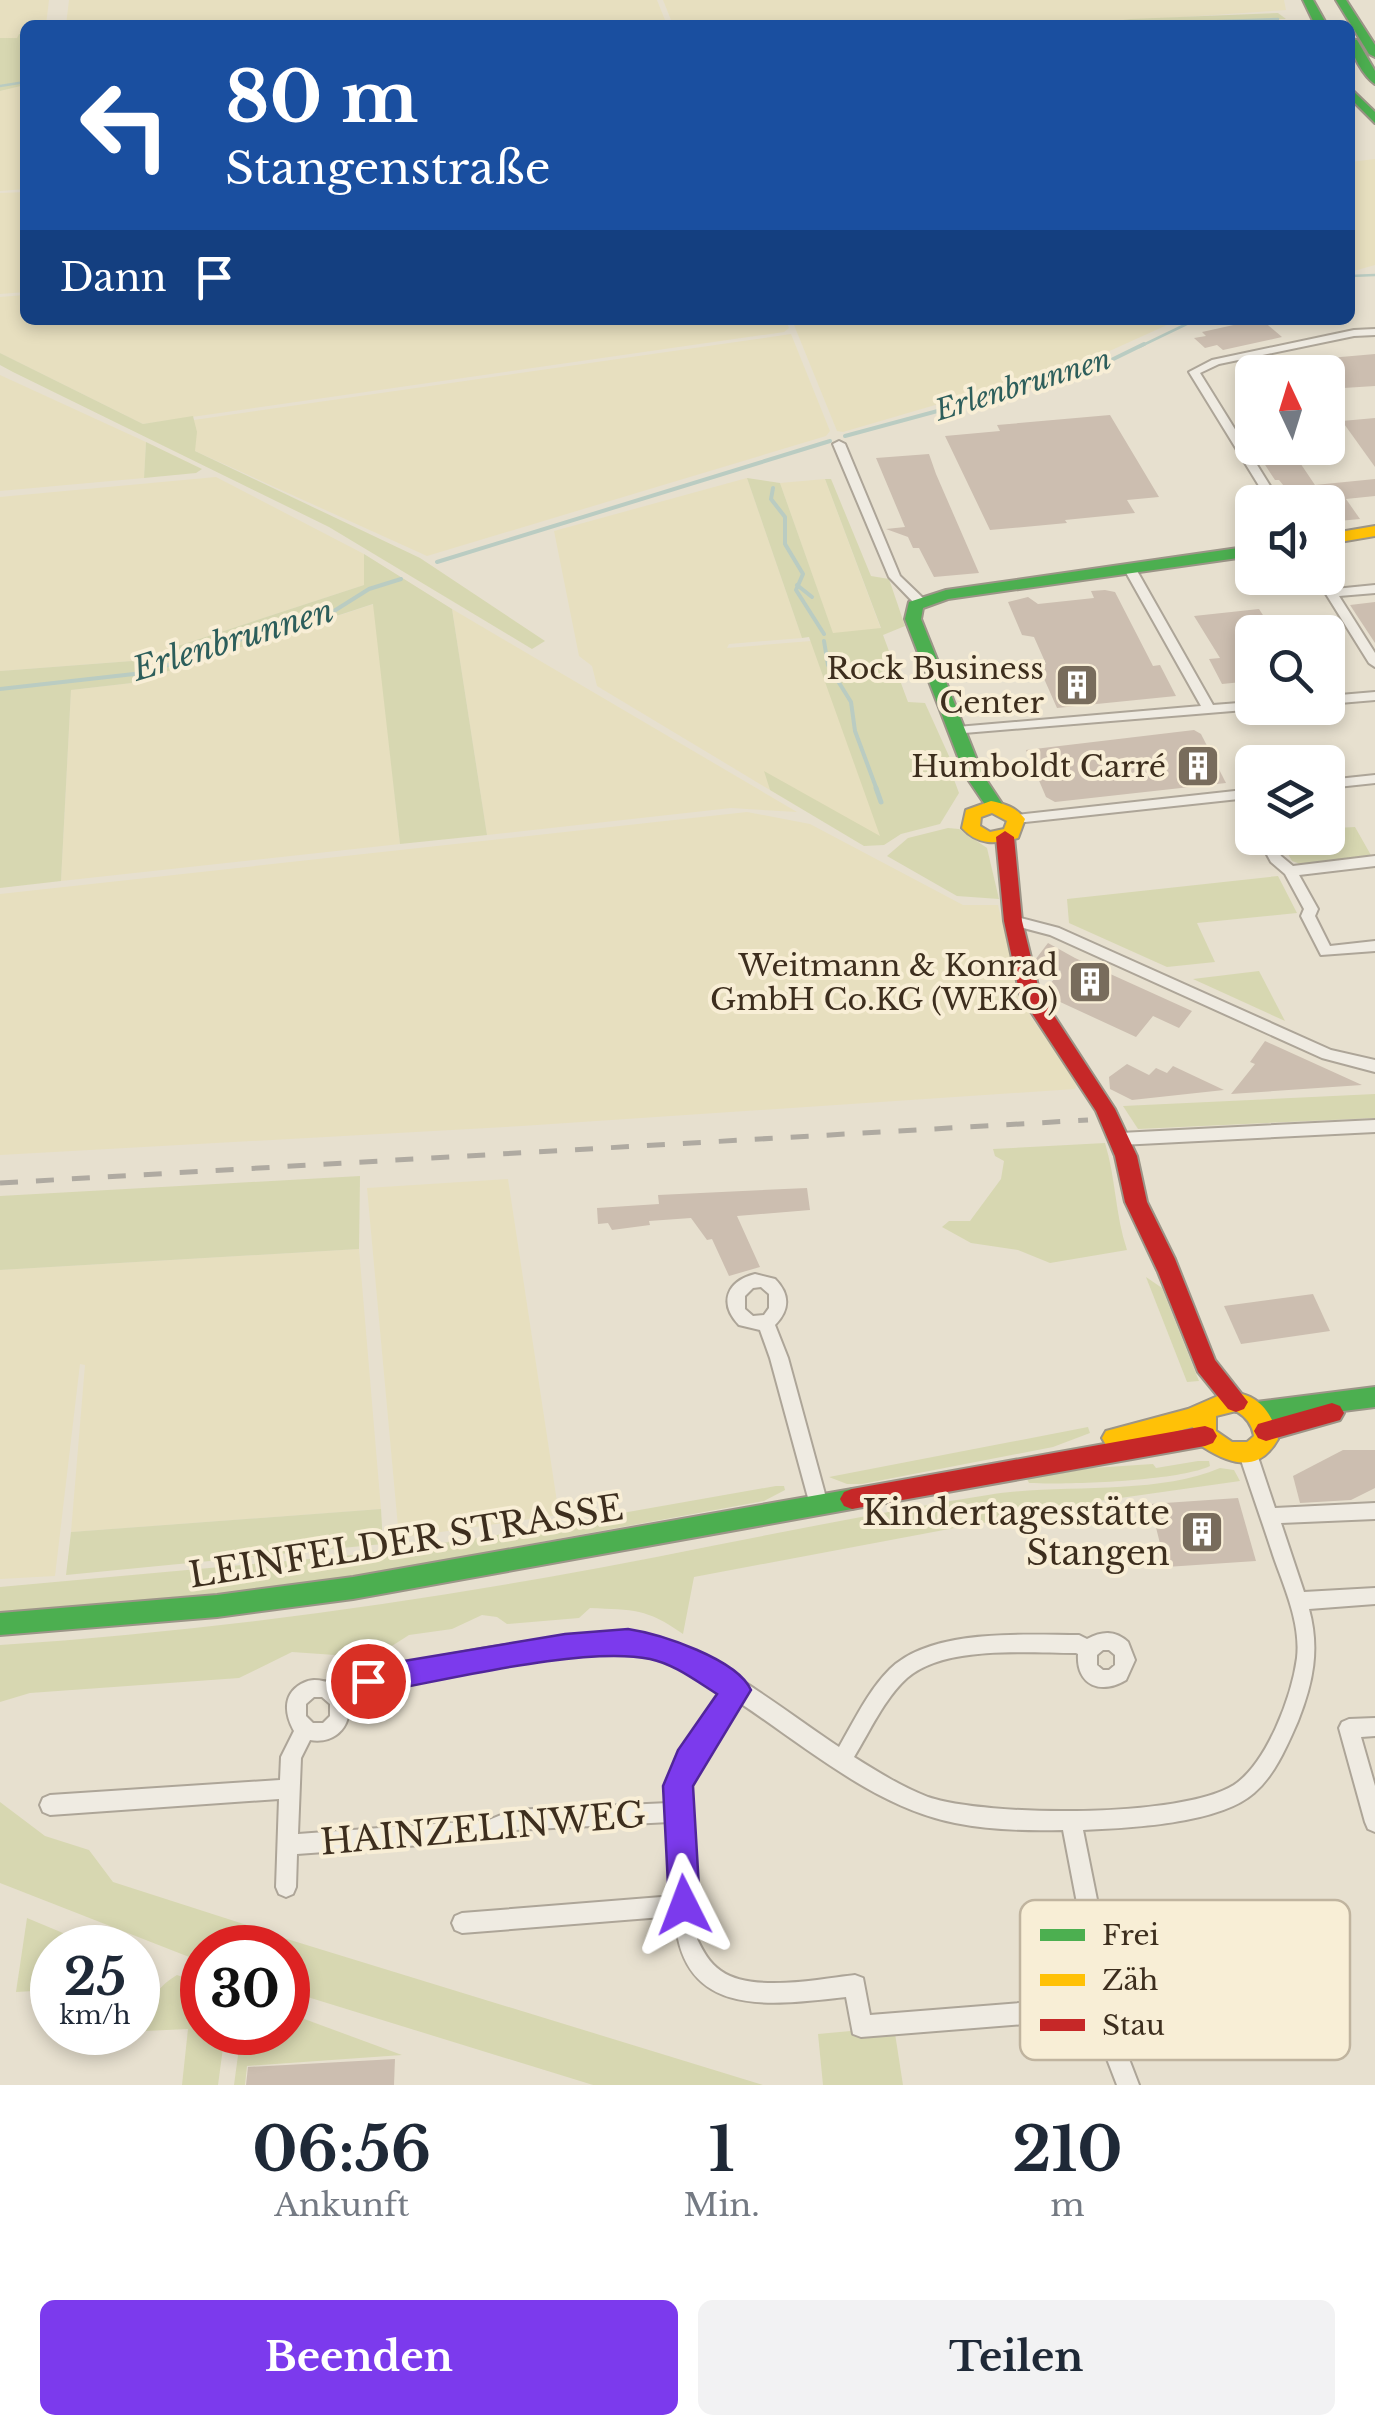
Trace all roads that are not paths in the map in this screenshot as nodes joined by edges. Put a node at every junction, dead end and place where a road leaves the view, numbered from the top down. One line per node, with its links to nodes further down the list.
1 (1355, 31): 2 (main road)
2 (1375, 54)
3 (1355, 56): 4 (main road)
4 (1366, 94): 5 (main road)
5 (1375, 119)
6 (1375, 332): 8 (street)
7 (839, 444): 16 (street)
8 (1263, 485)
9 (1375, 531): 10 (main road)
10 (1345, 536)
11 (1235, 554): 12 (main road)
12 (1130, 569): 16 (main road); 21 (street)
13 (1375, 588): 14 (street)
14 (1345, 591)
15 (1334, 595): 17 (street)
16 (920, 602): 22 (main road)
17 (1375, 663)
18 (1375, 696): 19 (street)
19 (1345, 699)
20 (1235, 708): 21 (street)
21 (1209, 710): 22 (street)
22 (957, 731): 26 (main road)
23 (1375, 779): 24 (street)
24 (1345, 782)
25 (1235, 798): 27 (street)
26 (987, 809): 27 (main road); 27 (main road)
27 (1003, 831): 31 (main road)
28 (1274, 855): 30 (street)
29 (1375, 862): 30 (street)
30 (1290, 870): 32 (street)
31 (1012, 921): 33 (street); 35 (main road)
32 (1375, 946)
33 (1375, 1066)
34 (1375, 1126): 35 (street)
35 (1120, 1140): 37 (main road)
36 (765, 1320): 43 (street)
37 (1206, 1365): 39 (main road); 40 (main road)
38 (1369, 1398): 41 (main road)
39 (1236, 1402): 40 (main road, LEINFELDER STRASSE); 41 (main road)
40 (1207, 1419): 42 (main road); 43 (main road, LEINFELDER STRASSE)
41 (1262, 1421): 42 (main road)
42 (1248, 1454): 45 (street)
43 (819, 1505): 48 (main road, LEINFELDER STRASSE)
44 (1375, 1511): 45 (street)
45 (1269, 1516): 47 (street)
46 (1375, 1596): 47 (street)
47 (1298, 1601): 58 (street)
48 (0, 1624)
49 (1087, 1650): 54 (street)
50 (737, 1690): 51 (street); 54 (street); 57 (street)
51 (334, 1692): 53 (street); 53 (street)
52 (1375, 1727): 59 (street)
53 (305, 1730): 55 (street)
54 (843, 1758): 58 (street)
55 (289, 1789): 56 (street); 60 (street)
56 (50, 1805)
57 (678, 1812): 60 (street, HAINZELINWEG); 63 (street)
58 (1071, 1820): 62 (street)
59 (1375, 1822)
60 (288, 1845): 61 (street)
61 (286, 1887)
62 (1086, 1900)
63 (684, 1905): 64 (street); 65 (street)
64 (462, 1922)
65 (1020, 2014)
66 (1121, 2060): 67 (street)
67 (1128, 2085)

